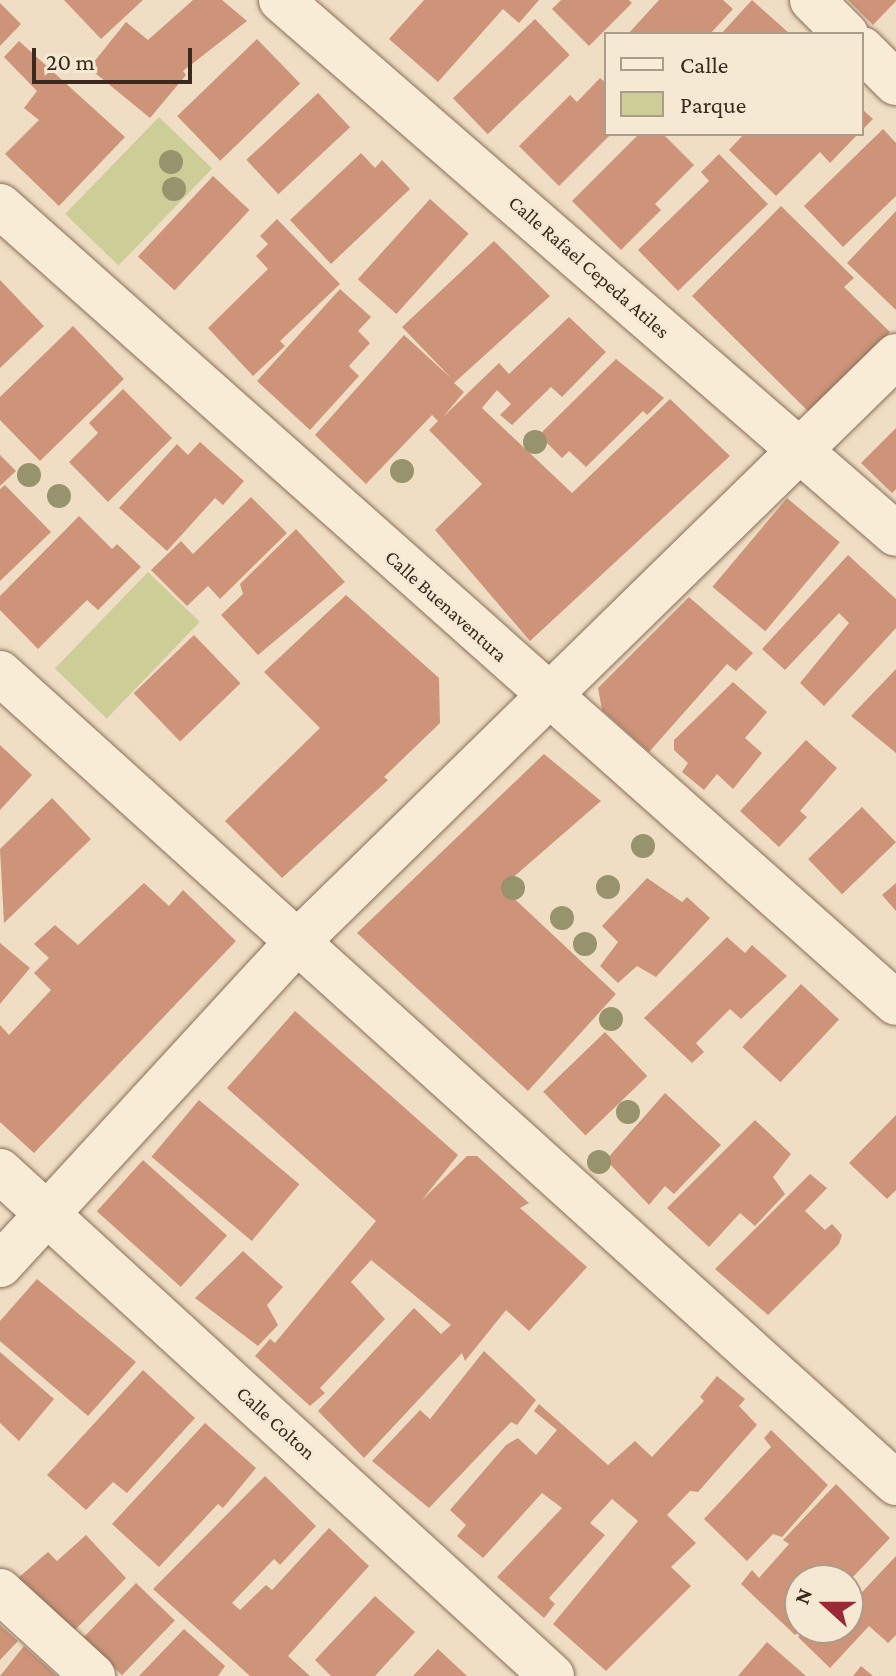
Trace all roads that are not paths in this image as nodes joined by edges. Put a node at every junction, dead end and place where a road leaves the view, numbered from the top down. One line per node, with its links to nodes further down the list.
1 (281, 0): 8 (street, Calle Rafael Cepeda Atiles)
2 (812, 0): 3 (street)
3 (844, 32)
4 (864, 51): 5 (street)
5 (896, 83)
6 (0, 206): 11 (street, Calle Buenaventura)
7 (896, 356): 8 (street)
8 (798, 449): 9 (street, Calle Rafael Cepeda Atiles); 11 (street)
9 (896, 534)
10 (0, 673): 12 (street)
11 (546, 696): 12 (street); 13 (street, Calle Buenaventura)
12 (295, 944): 15 (street); 17 (street)
13 (896, 1003)
14 (0, 1171): 15 (street, Calle Colton)
15 (47, 1214): 16 (street); 20 (street, Calle Colton)
16 (0, 1265)
17 (896, 1483)
18 (0, 1591): 19 (street)
19 (93, 1676)
20 (552, 1676)

